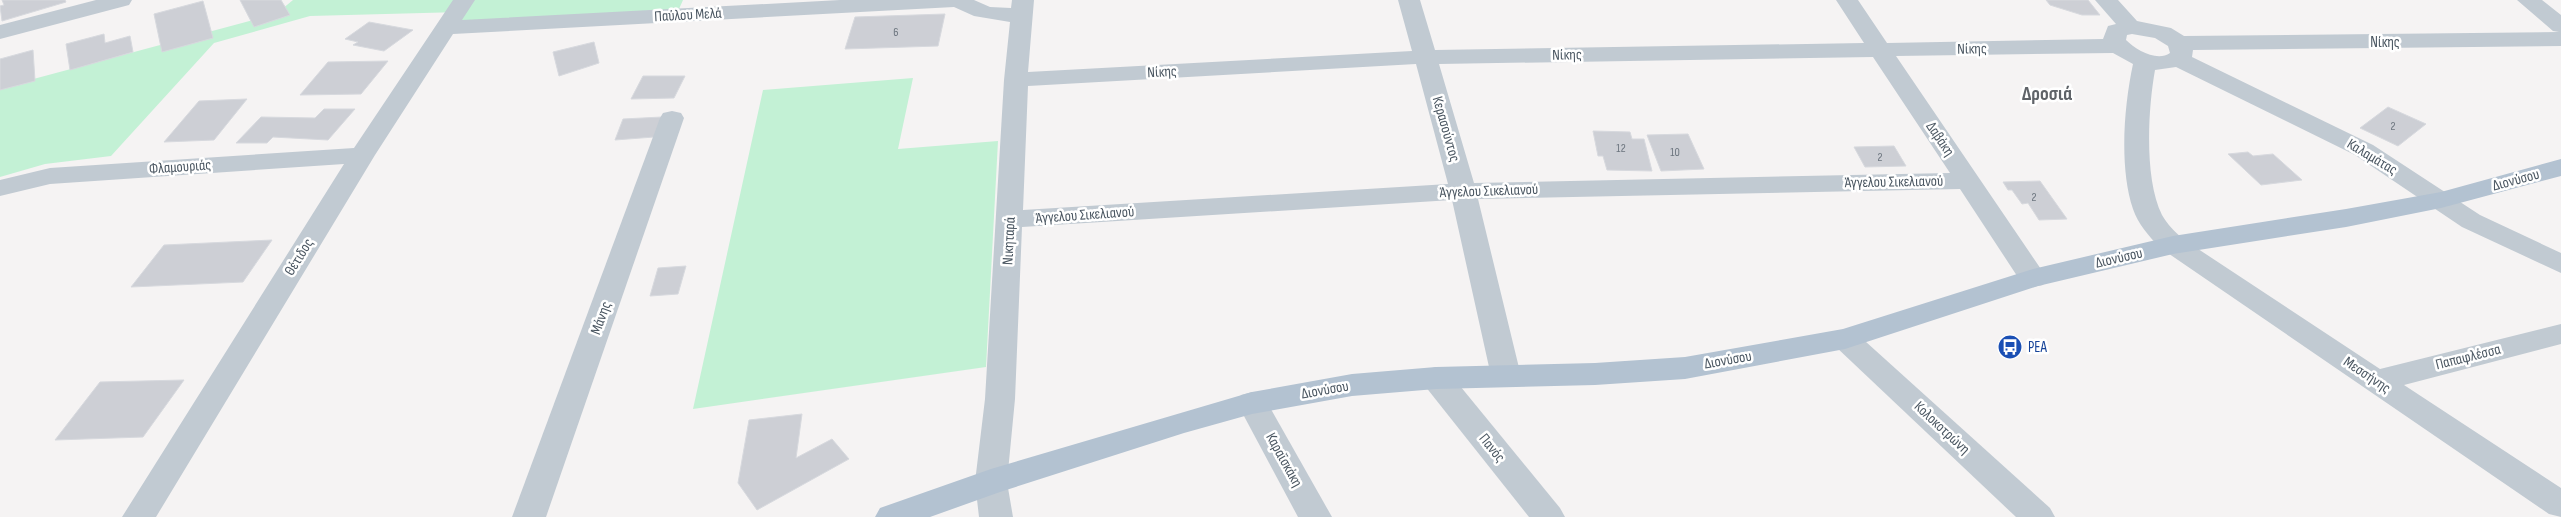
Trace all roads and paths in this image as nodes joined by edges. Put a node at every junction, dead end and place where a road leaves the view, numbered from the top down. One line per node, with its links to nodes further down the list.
1 (121, 0): 12 (street)
2 (464, 0): 11 (street, Θέτιδος)
3 (1409, 0): 17 (street, Κερασούντος)
4 (1848, 0): 15 (street, Δαβάκη)
5 (2106, 0): 10 (street)
6 (2528, 0): 9 (street)
7 (961, 1): 8 (street, Παύλου Μελά); 11 (street, Παύλου Μελά)
8 (1023, 7): 19 (street, Νικηταρά)
9 (2561, 26)
10 (2132, 27): 14 (street); 16 (street, Καλαμάτας)
11 (446, 28): 21 (street, Θέτιδος)
12 (0, 32)
13 (2561, 39): 16 (street, Νίκης)
14 (2118, 46): 15 (street, Νίκης); 18 (street)
15 (1881, 50): 17 (street, Νίκης); 23 (street, Δαβάκη)
16 (2179, 51): 18 (street, Νίκης); 26 (street, Καλαμάτας)
17 (1426, 57): 19 (street, Νίκης); 25 (street, Κερασούντος)
18 (2145, 60): 28 (street, Μεσσήνης)
19 (1016, 80): 27 (street, Νικηταρά)
20 (672, 118): 40 (street, Μάνης)
21 (362, 155): 24 (street, Φλαμουριάς); 39 (street, Θέτιδος)
22 (2561, 167): 26 (main road, Διονύσου)
23 (1968, 181): 25 (street, Άγγελου Σικελιανού); 30 (street, Δαβάκη)
24 (0, 188)
25 (1464, 191): 27 (street, Άγγελου Σικελιανού); 33 (street, Κερασούντος)
26 (2441, 200): 28 (main road, Διονύσου); 29 (street, Καλαμάτας)
27 (1010, 219): 37 (street, Νικηταρά)
28 (2173, 245): 30 (main road, Διονύσου); 35 (street, Μεσσήνης)
29 (2561, 264)
30 (2033, 278): 32 (main road, Διονύσου)
31 (2561, 334): 35 (street, Παπαφλέσσα)
32 (1845, 339): 33 (main road, Διονύσου); 45 (street, Κολοκοτρώνη)
33 (1506, 376): 34 (main road, Διονύσου)
34 (1436, 378): 36 (main road, Διονύσου); 44 (street, Πανός)
35 (2376, 381): 38 (street, Μεσσήνης)
36 (1252, 403): 37 (main road, Διονύσου); 43 (street, Καραϊσκάκη)
37 (991, 482): 41 (main road, Διονύσου); 42 (street, Νικηταρά)
38 (2561, 505)
39 (139, 517)
40 (529, 517)
41 (892, 517)
42 (996, 517)
43 (1315, 517)
44 (1548, 517)
45 (2038, 517)

